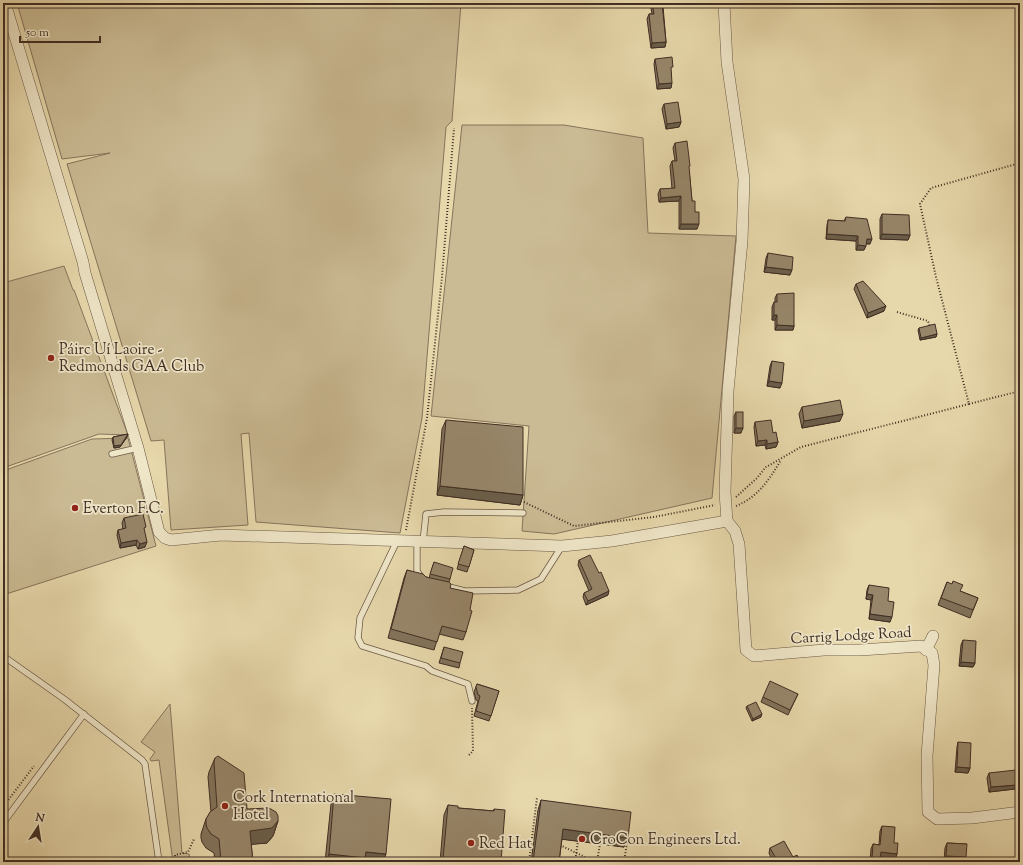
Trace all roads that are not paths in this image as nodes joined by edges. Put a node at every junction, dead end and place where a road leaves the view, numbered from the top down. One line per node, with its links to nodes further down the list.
1 (5, 3): 3 (street)
2 (724, 3): 6 (street)
3 (138, 448): 4 (lane); 7 (street)
4 (112, 454)
5 (523, 513): 8 (lane)
6 (727, 516): 9 (street); 13 (street, Carrig Lodge Road)
7 (400, 541): 8 (street); 15 (lane)
8 (420, 542): 9 (street); 10 (lane)
9 (562, 546): 11 (lane)
10 (424, 581)
11 (438, 584)
12 (933, 636): 13 (street)
13 (926, 650): 17 (street, Carrig Lodge Road)
14 (3, 656): 16 (lane)
15 (472, 701)
16 (84, 714): 18 (lane); 19 (lane)
17 (1020, 812)
18 (3, 823)
19 (159, 862)

